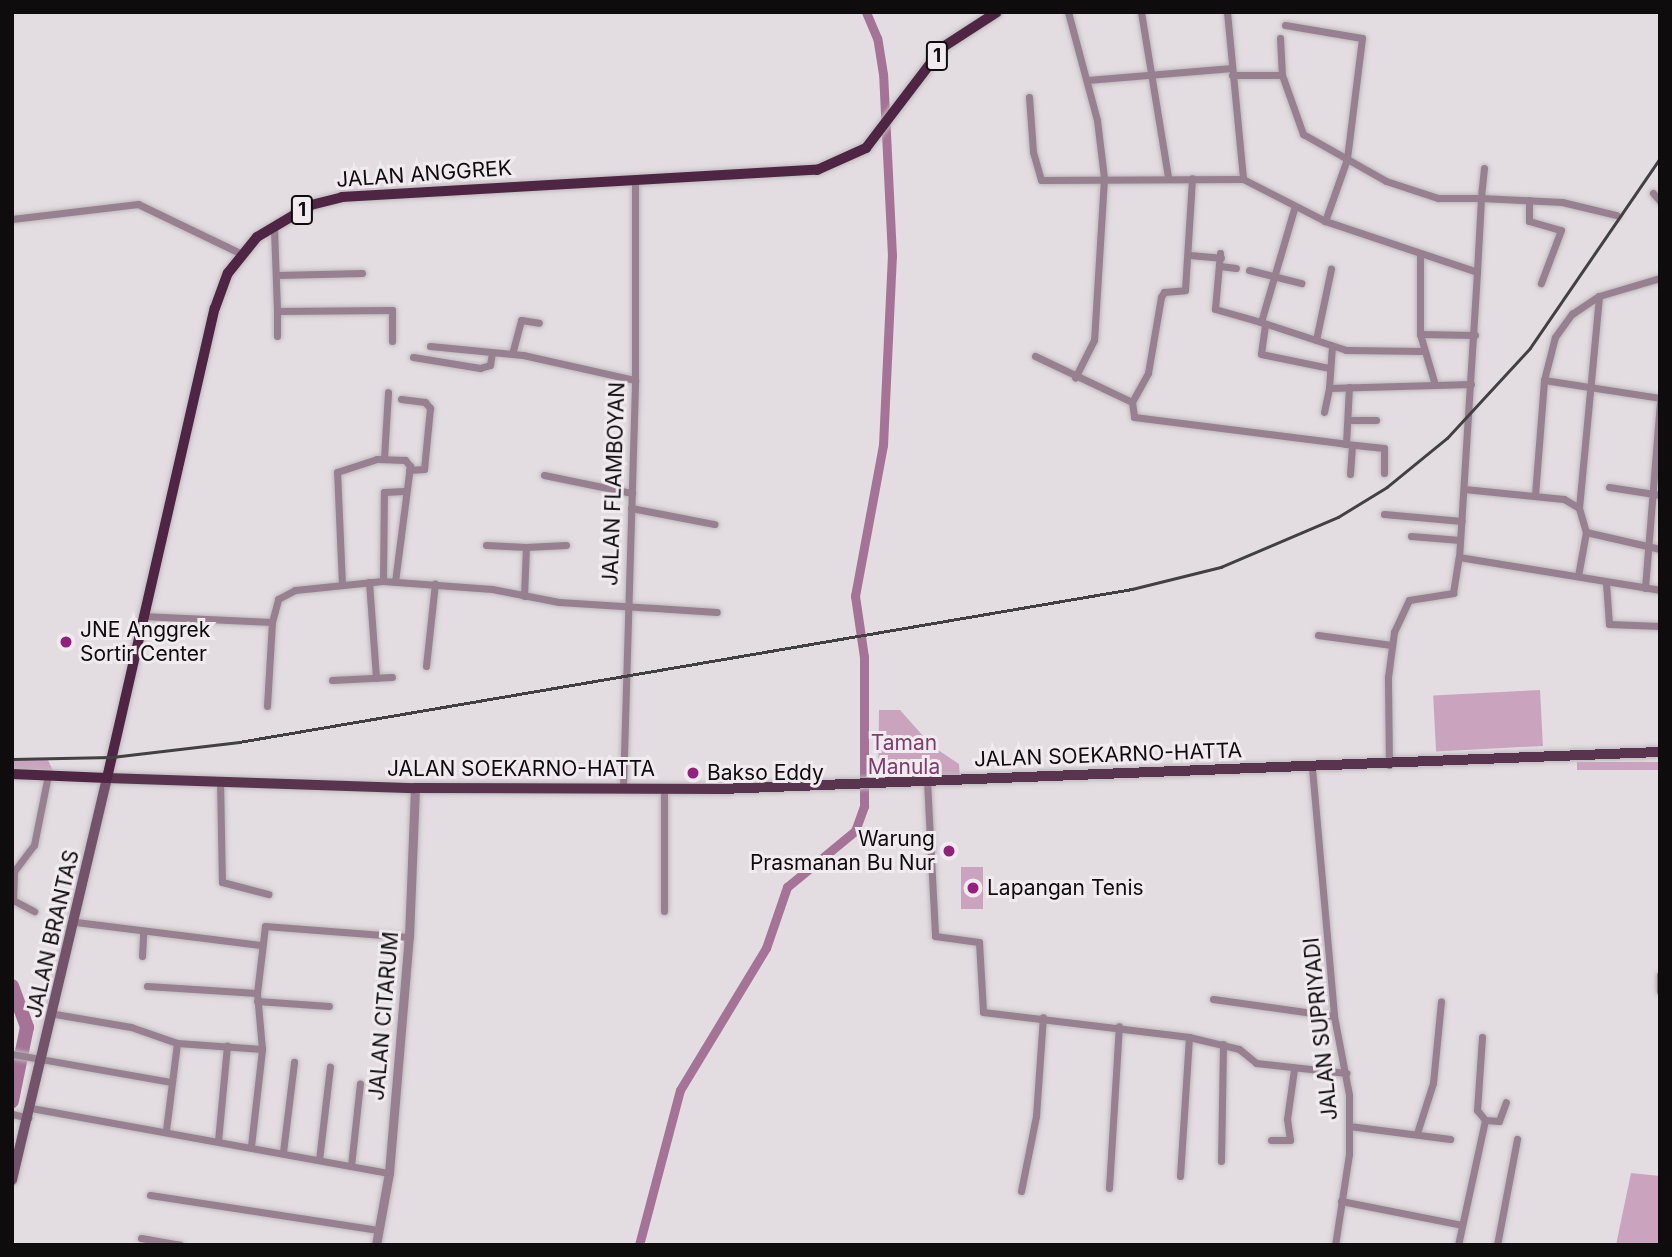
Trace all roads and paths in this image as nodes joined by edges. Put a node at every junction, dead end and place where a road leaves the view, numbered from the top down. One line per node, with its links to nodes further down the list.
1 (997, 12): 18 (highway, JALAN ANGGREK / 1)
2 (1068, 12): 10 (street)
3 (1141, 12): 8 (street)
4 (1227, 12): 7 (street)
5 (1285, 25): 12 (street)
6 (1280, 38): 9 (street)
7 (1231, 71): 8 (street); 9 (street); 17 (street)
8 (1151, 75): 10 (street); 14 (street)
9 (1282, 75): 12 (street)
10 (1088, 80): 15 (street)
11 (1029, 97): 15 (street)
12 (1347, 159): 20 (street); 26 (street)
13 (1484, 168): 20 (street)
14 (1168, 177): 15 (street); 16 (street)
15 (1104, 178): 59 (street)
16 (1192, 178): 17 (street); 30 (street)
17 (1243, 179): 23 (street)
18 (635, 181): 27 (highway, JALAN ANGGREK / 1); 60 (street, JALAN FLAMBOYAN)
19 (1653, 193): 22 (street)
20 (1481, 198): 21 (street); 35 (street)
21 (1529, 200): 24 (street); 41 (street)
22 (1660, 201)
23 (1294, 209): 26 (street); 38 (street)
24 (1616, 215)
25 (12, 219): 28 (street)
26 (1325, 221): 29 (street)
27 (274, 228): 28 (highway, JALAN ANGGREK / 1); 37 (street)
28 (240, 253): 114 (highway)
29 (1420, 254): 35 (street); 46 (street)
30 (1189, 255): 31 (street); 70 (street)
31 (1220, 259): 32 (street); 45 (street)
32 (1236, 268)
33 (1331, 269): 49 (street)
34 (1248, 270): 38 (street)
35 (1477, 272): 47 (street)
36 (362, 273): 37 (street)
37 (277, 275): 43 (street)
38 (1274, 275): 40 (street); 45 (street)
39 (1660, 278): 42 (street)
40 (1301, 283)
41 (1541, 283)
42 (1599, 296): 61 (street); 65 (street)
43 (277, 311): 48 (street); 50 (street)
44 (539, 323): 55 (street)
45 (1263, 324): 49 (street); 58 (street)
46 (1420, 334): 47 (street); 53 (street)
47 (1475, 335): 62 (street)
48 (277, 336)
49 (1316, 340): 52 (street)
50 (392, 341)
51 (430, 346): 54 (street)
52 (1332, 346): 53 (street); 58 (street)
53 (1423, 351): 63 (street)
54 (492, 352): 55 (street); 57 (street)
55 (512, 354): 60 (street)
56 (1035, 356): 59 (street)
57 (413, 357)
58 (1329, 368): 66 (street)
59 (1075, 378): 70 (street)
60 (635, 380): 84 (street, JALAN FLAMBOYAN)
61 (1544, 380): 65 (street); 86 (street)
62 (1471, 384): 63 (street); 82 (street)
63 (1434, 385): 64 (street)
64 (1349, 387): 66 (street); 72 (street)
65 (1591, 387): 69 (street); 89 (street)
66 (1329, 388): 71 (street)
67 (388, 391): 76 (street)
68 (401, 399): 77 (street)
69 (1660, 400): 75 (street)
70 (1132, 402): 74 (street)
71 (1324, 412)
72 (1348, 420): 73 (street); 74 (street)
73 (1376, 420)
74 (1349, 444): 78 (street); 79 (street)
75 (1657, 447): 85 (street)
76 (384, 458): 77 (street); 108 (street)
77 (409, 470): 83 (street)
78 (1384, 473)
79 (1350, 474)
80 (544, 475): 84 (street)
81 (1609, 487): 85 (street)
82 (1464, 489): 86 (street); 91 (street)
83 (404, 491): 103 (street); 104 (street)
84 (632, 493): 88 (street, JALAN FLAMBOYAN)
85 (1649, 493): 87 (street); 99 (street)
86 (1535, 495): 89 (street)
87 (1660, 495)
88 (631, 508): 92 (street); 112 (street, JALAN FLAMBOYAN)
89 (1579, 508): 93 (street)
90 (1384, 514): 91 (street)
91 (1462, 521): 95 (street)
92 (715, 524)
93 (1586, 532): 99 (street); 102 (street)
94 (1411, 536): 95 (street)
95 (1460, 540): 101 (street)
96 (486, 545): 98 (street)
97 (566, 545): 98 (street)
98 (526, 547): 111 (street)
99 (1646, 547): 100 (street); 109 (street)
100 (1660, 549)
101 (1459, 557): 102 (street); 118 (street)
102 (1578, 576): 107 (street)
103 (383, 581): 104 (street); 105 (street)
104 (395, 581): 106 (street)
105 (369, 582): 108 (street); 121 (street)
106 (435, 583): 111 (street); 119 (street)
107 (1606, 583): 109 (street); 116 (street)
108 (342, 585): 115 (street)
109 (1645, 588): 110 (street)
110 (1660, 590)
111 (524, 596): 112 (street)
112 (627, 606): 113 (street); 133 (street, JALAN FLAMBOYAN)
113 (717, 612)
114 (141, 616): 115 (street); 129 (highway)
115 (272, 622): 123 (street)
116 (1660, 626)
117 (1318, 635): 118 (street)
118 (1391, 645): 125 (street)
119 (426, 666)
120 (392, 677): 121 (street)
121 (376, 678): 122 (street)
122 (332, 680)
123 (267, 706)
124 (1660, 752): 125 (main road, JALAN SOEKARNO-HATTA)
125 (1389, 765): 126 (main road, JALAN SOEKARNO-HATTA)
126 (1312, 768): 131 (main road, JALAN SOEKARNO-HATTA); 152 (street, JALAN SUPRIYADI)
127 (12, 774): 128 (highway, JALAN SOEKARNO-HATTA)
128 (48, 775): 129 (highway, JALAN SOEKARNO-HATTA); 135 (street)
129 (107, 778): 130 (main road, JALAN SOEKARNO-HATTA); 139 (main road, JALAN BRANTAS)
130 (220, 781): 132 (main road, JALAN SOEKARNO-HATTA); 136 (street)
131 (927, 782): 134 (main road, JALAN SOEKARNO-HATTA); 153 (street)
132 (415, 789): 133 (main road, JALAN SOEKARNO-HATTA); 141 (street, JALAN CITARUM)
133 (623, 789): 134 (main road, JALAN SOEKARNO-HATTA)
134 (664, 790): 138 (street)
135 (13, 874): 137 (street)
136 (268, 894)
137 (34, 911)
138 (664, 911)
139 (76, 922): 140 (street); 151 (main road, JALAN BRANTAS)
140 (143, 934): 142 (street); 143 (street)
141 (410, 937): 142 (street); 185 (street, JALAN CITARUM)
142 (261, 945): 147 (street)
143 (142, 956)
144 (1660, 975): 146 (street)
145 (147, 986): 147 (street)
146 (1660, 990)
147 (257, 997): 150 (street); 160 (street)
148 (1213, 999): 152 (street)
149 (1441, 1001): 175 (street)
150 (329, 1006)
151 (55, 1014): 157 (street); 162 (main road, JALAN BRANTAS)
152 (1334, 1016): 166 (street, JALAN SUPRIYADI)
153 (1043, 1017): 154 (street); 189 (street)
154 (1119, 1026): 155 (street); 188 (street)
155 (1189, 1037): 158 (street); 186 (street)
156 (1482, 1037): 172 (street)
157 (177, 1044): 159 (street); 167 (street)
158 (1223, 1044): 165 (street); 183 (street)
159 (228, 1045): 160 (street); 179 (street)
160 (262, 1049): 180 (street)
161 (12, 1055): 162 (street)
162 (44, 1060): 167 (street); 171 (main road, JALAN BRANTAS)
163 (294, 1062): 181 (street)
164 (330, 1066): 182 (street)
165 (1294, 1069): 166 (street); 178 (street)
166 (1346, 1073): 173 (street, JALAN SUPRIYADI)
167 (170, 1082): 174 (street)
168 (360, 1083): 184 (street)
169 (1506, 1102): 172 (street)
170 (12, 1114): 171 (street)
171 (27, 1114): 174 (street); 187 (main road, JALAN BRANTAS)
172 (1485, 1120): 192 (street)
173 (1349, 1126): 175 (street); 191 (street, JALAN SUPRIYADI)
174 (166, 1130): 179 (street)
175 (1417, 1133): 176 (street)
176 (1451, 1139)
177 (1517, 1139): 200 (street)
178 (1271, 1140)
179 (218, 1141): 180 (street)
180 (251, 1146): 181 (street)
181 (283, 1153): 182 (street)
182 (319, 1160): 184 (street)
183 (1221, 1161)
184 (351, 1166): 185 (street)
185 (389, 1173): 193 (street, JALAN CITARUM)
186 (1180, 1176)
187 (12, 1180)
188 (1109, 1188)
189 (1021, 1191)
190 (150, 1195): 193 (street)
191 (1341, 1201): 192 (street); 198 (street, JALAN SUPRIYADI)
192 (1462, 1225): 199 (street)
193 (378, 1230): 197 (street, JALAN CITARUM)
194 (141, 1238): 195 (street)
195 (153, 1242): 196 (street)
196 (180, 1245)
197 (376, 1245)
198 (1335, 1245)
199 (1458, 1245)
200 (1497, 1245)

